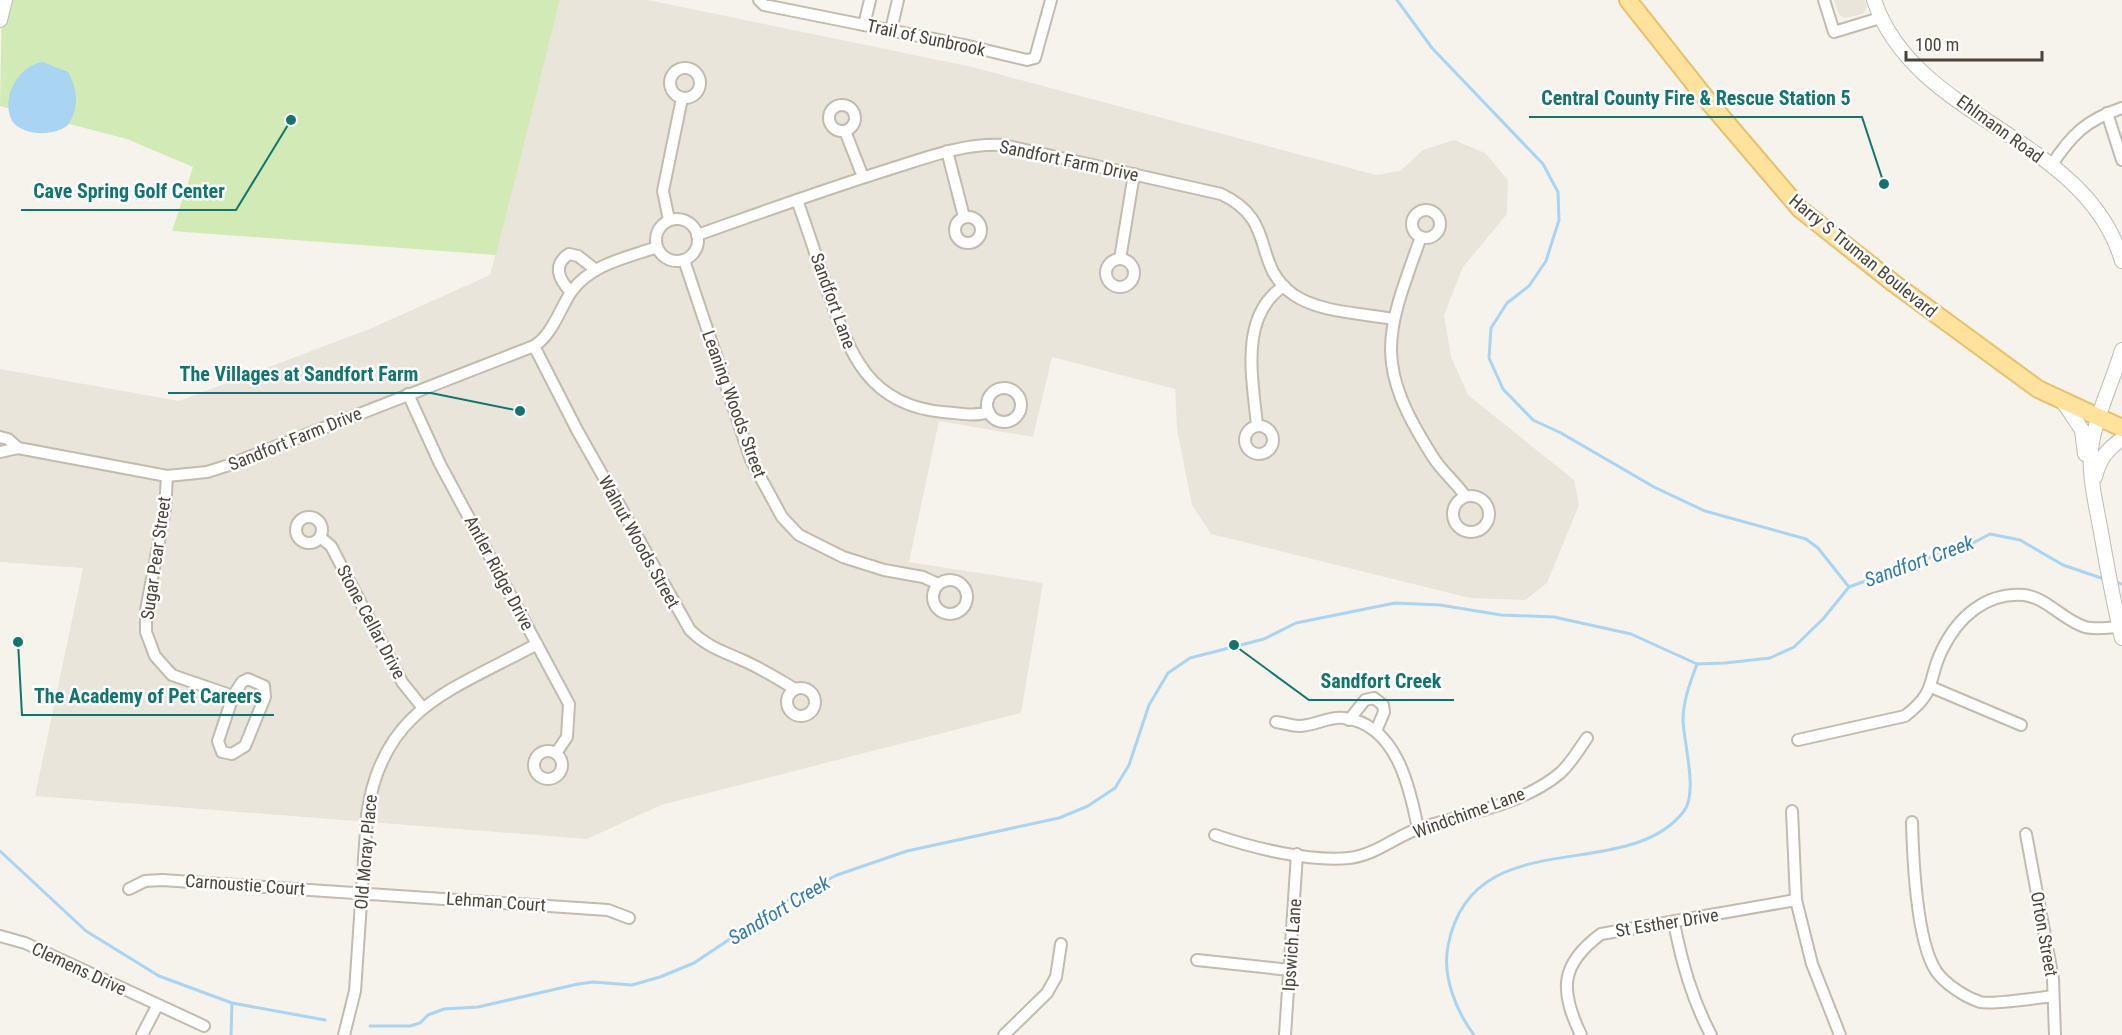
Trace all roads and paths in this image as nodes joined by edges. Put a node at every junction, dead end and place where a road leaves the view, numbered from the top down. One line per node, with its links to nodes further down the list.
1 (5, 0): 11 (street)
2 (759, 0): 9 (street, Trail of Sunbrook)
3 (870, 0): 12 (street)
4 (898, 0): 13 (street)
5 (1051, 0): 13 (street, Trail of Sunbrook)
6 (1628, 0): 39 (main road, Harry S Truman Boulevard)
7 (1824, 0): 10 (street)
8 (1874, 0): 10 (street, Ehlmann Road)
9 (787, 5): 12 (street, Trail of Sunbrook)
10 (1880, 18): 20 (street, Ehlmann Road)
11 (0, 20)
12 (864, 25): 13 (street, Trail of Sunbrook)
13 (891, 30)
14 (682, 98): 25 (street)
15 (2122, 108): 16 (street)
16 (2107, 113): 19 (street); 20 (street)
17 (845, 131): 22 (street)
18 (947, 151): 21 (street, Sandfort Farm Drive); 22 (street, Sandfort Farm Drive); 24 (street)
19 (2122, 159)
20 (2051, 166): 31 (street, Ehlmann Road)
21 (1134, 174): 29 (street); 33 (street, Sandfort Farm Drive)
22 (863, 177): 23 (street, Sandfort Farm Drive)
23 (797, 200): 26 (street, Sandfort Farm Drive); 40 (street, Sandfort Lane)
24 (964, 218)
25 (669, 220): 26 (street); 28 (street)
26 (697, 236): 30 (street)
27 (1421, 237): 35 (street)
28 (657, 247): 30 (street); 32 (street, Sandfort Farm Drive)
29 (1120, 259)
30 (684, 260): 52 (street, Leaning Woods Street)
31 (2122, 261)
32 (596, 270): 34 (street, Sandfort Farm Drive); 34 (street)
33 (1284, 286): 35 (street, Sandfort Farm Drive); 42 (street)
34 (572, 292): 36 (street, Sandfort Farm Drive)
35 (1393, 319): 50 (street)
36 (534, 346): 38 (street, Sandfort Farm Drive); 56 (street, Walnut Woods Street)
37 (2122, 350): 41 (street)
38 (408, 394): 48 (street, Sandfort Farm Drive); 54 (street, Antler Ridge Drive)
39 (2064, 403): 41 (main road, Harry S Truman Boulevard); 49 (street)
40 (989, 412)
41 (2098, 419): 43 (main road, Harry S Truman Boulevard); 49 (street)
42 (1257, 426)
43 (2122, 428)
44 (0, 437): 46 (street, Sandfort Farm Drive)
45 (2122, 439): 49 (street)
46 (18, 448): 47 (street, Sandfort Farm Drive); 48 (street, Sandfort Farm Drive)
47 (0, 452)
48 (167, 476): 57 (street, Sugar Pear Street)
49 (2093, 488): 53 (street)
50 (1465, 496)
51 (320, 537): 58 (street, Stone Cellar Drive)
52 (938, 584)
53 (2121, 631): 55 (street)
54 (537, 644): 58 (street, Old Moray Place); 65 (street, Antler Ridge Drive)
55 (1931, 687): 61 (street); 64 (street)
56 (795, 689)
57 (233, 696): 57 (street)
58 (422, 707): 73 (street, Old Moray Place)
59 (1349, 720): 60 (street); 62 (street); 62 (street)
60 (1276, 722)
61 (2021, 725)
62 (1376, 730): 68 (street)
63 (1587, 738): 68 (street, Windchime Lane)
64 (1798, 740)
65 (556, 753)
66 (1792, 811): 74 (street)
67 (1912, 822): 81 (street)
68 (1419, 829): 71 (street, Windchime Lane)
69 (2026, 834): 81 (street, Orton Street)
70 (1215, 835): 71 (street, Windchime Lane)
71 (1297, 854): 80 (street, Ipswich Lane)
72 (129, 889): 73 (street, Carnoustie Court)
73 (363, 893): 75 (street, Lehman Court); 85 (street, Old Moray Place)
74 (1796, 900): 76 (street, St Esther Drive); 90 (street)
75 (629, 918)
76 (1674, 923): 88 (street, St Esther Drive); 89 (street)
77 (0, 936): 82 (street, Clemens Drive)
78 (1061, 944): 86 (street)
79 (1197, 960): 80 (street)
80 (1290, 970): 87 (street, Ipswich Lane)
81 (2054, 996): 91 (street, Orton Street)
82 (157, 1006): 83 (street, Clemens Drive); 84 (street)
83 (204, 1026)
84 (142, 1035)
85 (344, 1035)
86 (1004, 1035)
87 (1285, 1035)
88 (1581, 1035)
89 (1711, 1035)
90 (1840, 1035)
91 (2055, 1035)

